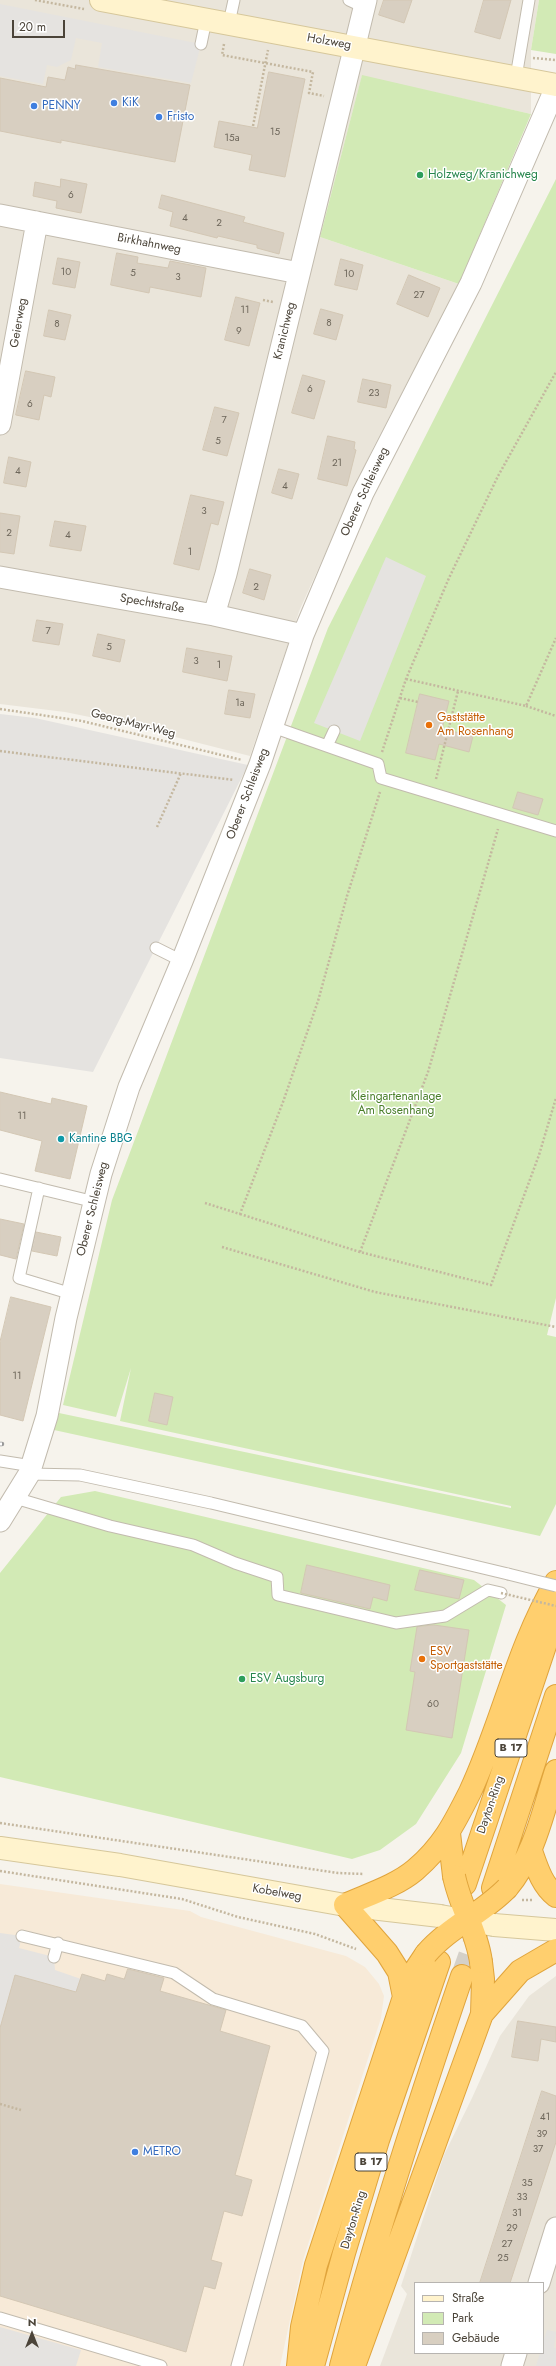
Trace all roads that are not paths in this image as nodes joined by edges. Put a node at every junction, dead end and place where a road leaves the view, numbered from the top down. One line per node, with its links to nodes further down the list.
1 (101, 0): 5 (street, Holzweg)
2 (234, 0): 7 (lane)
3 (529, 0): 10 (lane)
4 (360, 2): 9 (street, Kranichweg)
5 (138, 3): 6 (street, Holzweg)
6 (206, 20): 7 (street, Holzweg); 8 (lane)
7 (229, 24): 9 (street, Holzweg)
8 (201, 44)
9 (355, 46): 10 (street, Holzweg); 14 (street, Kranichweg)
10 (516, 77): 11 (street, Holzweg)
11 (556, 86): 18 (street, Oberer Schleisweg)
12 (0, 215): 13 (street, Birkhahnweg)
13 (37, 222): 14 (street, Birkhahnweg); 15 (street, Geierweg)
14 (299, 273): 17 (street, Kranichweg)
15 (0, 424)
16 (0, 577): 17 (street, Spechtstraße)
17 (214, 615): 18 (street, Spechtstraße)
18 (303, 635): 19 (street, Oberer Schleisweg)
19 (273, 727): 21 (lane); 24 (street, Oberer Schleisweg)
20 (334, 731): 21 (lane)
21 (327, 746): 22 (lane)
22 (556, 831)
23 (156, 948): 24 (lane)
24 (182, 961): 27 (street, Oberer Schleisweg)
25 (0, 1178): 26 (lane)
26 (39, 1188): 27 (lane); 28 (lane)
27 (95, 1202): 28 (street, Oberer Schleisweg)
28 (72, 1294): 30 (street, Oberer Schleisweg)
29 (0, 1461): 30 (lane)
30 (30, 1470): 31 (street, Oberer Schleisweg); 34 (lane, bridge)
31 (15, 1498): 32 (street, Oberer Schleisweg); 35 (lane)
32 (0, 1521)
33 (556, 1582): 39 (highway)
34 (556, 1586)
35 (501, 1592)
36 (556, 1613): 42 (highway, Dayton-Ring / B 17)
37 (556, 1696): 43 (highway, B 17)
38 (556, 1772): 41 (highway)
39 (449, 1833): 42 (highway); 45 (highway)
40 (0, 1848): 45 (street, Kobelweg)
41 (531, 1851): 43 (highway); 44 (highway)
42 (459, 1880): 46 (highway, bridge)
43 (506, 1891): 46 (highway, bridge)
44 (547, 1898)
45 (345, 1905): 46 (street, Kobelweg, bridge); 54 (highway)
46 (468, 1920): 47 (street, Kobelweg, bridge); 52 (highway, bridge); 55 (highway, bridge)
47 (556, 1930)
48 (22, 1936): 49 (lane)
49 (58, 1943): 51 (lane); 61 (lane)
50 (556, 1950): 55 (highway)
51 (54, 1957)
52 (433, 1958): 54 (highway); 63 (highway, Dayton-Ring / B 17)
53 (462, 1976): 64 (highway, B 17)
54 (404, 1997): 62 (highway)
55 (482, 2014): 65 (highway)
56 (556, 2228): 57 (street)
57 (539, 2282)
58 (0, 2318): 60 (lane)
59 (516, 2354): 66 (street)
60 (161, 2366)
61 (237, 2366)
62 (298, 2366)
63 (313, 2366)
64 (341, 2366)
65 (354, 2366)
66 (512, 2366)

